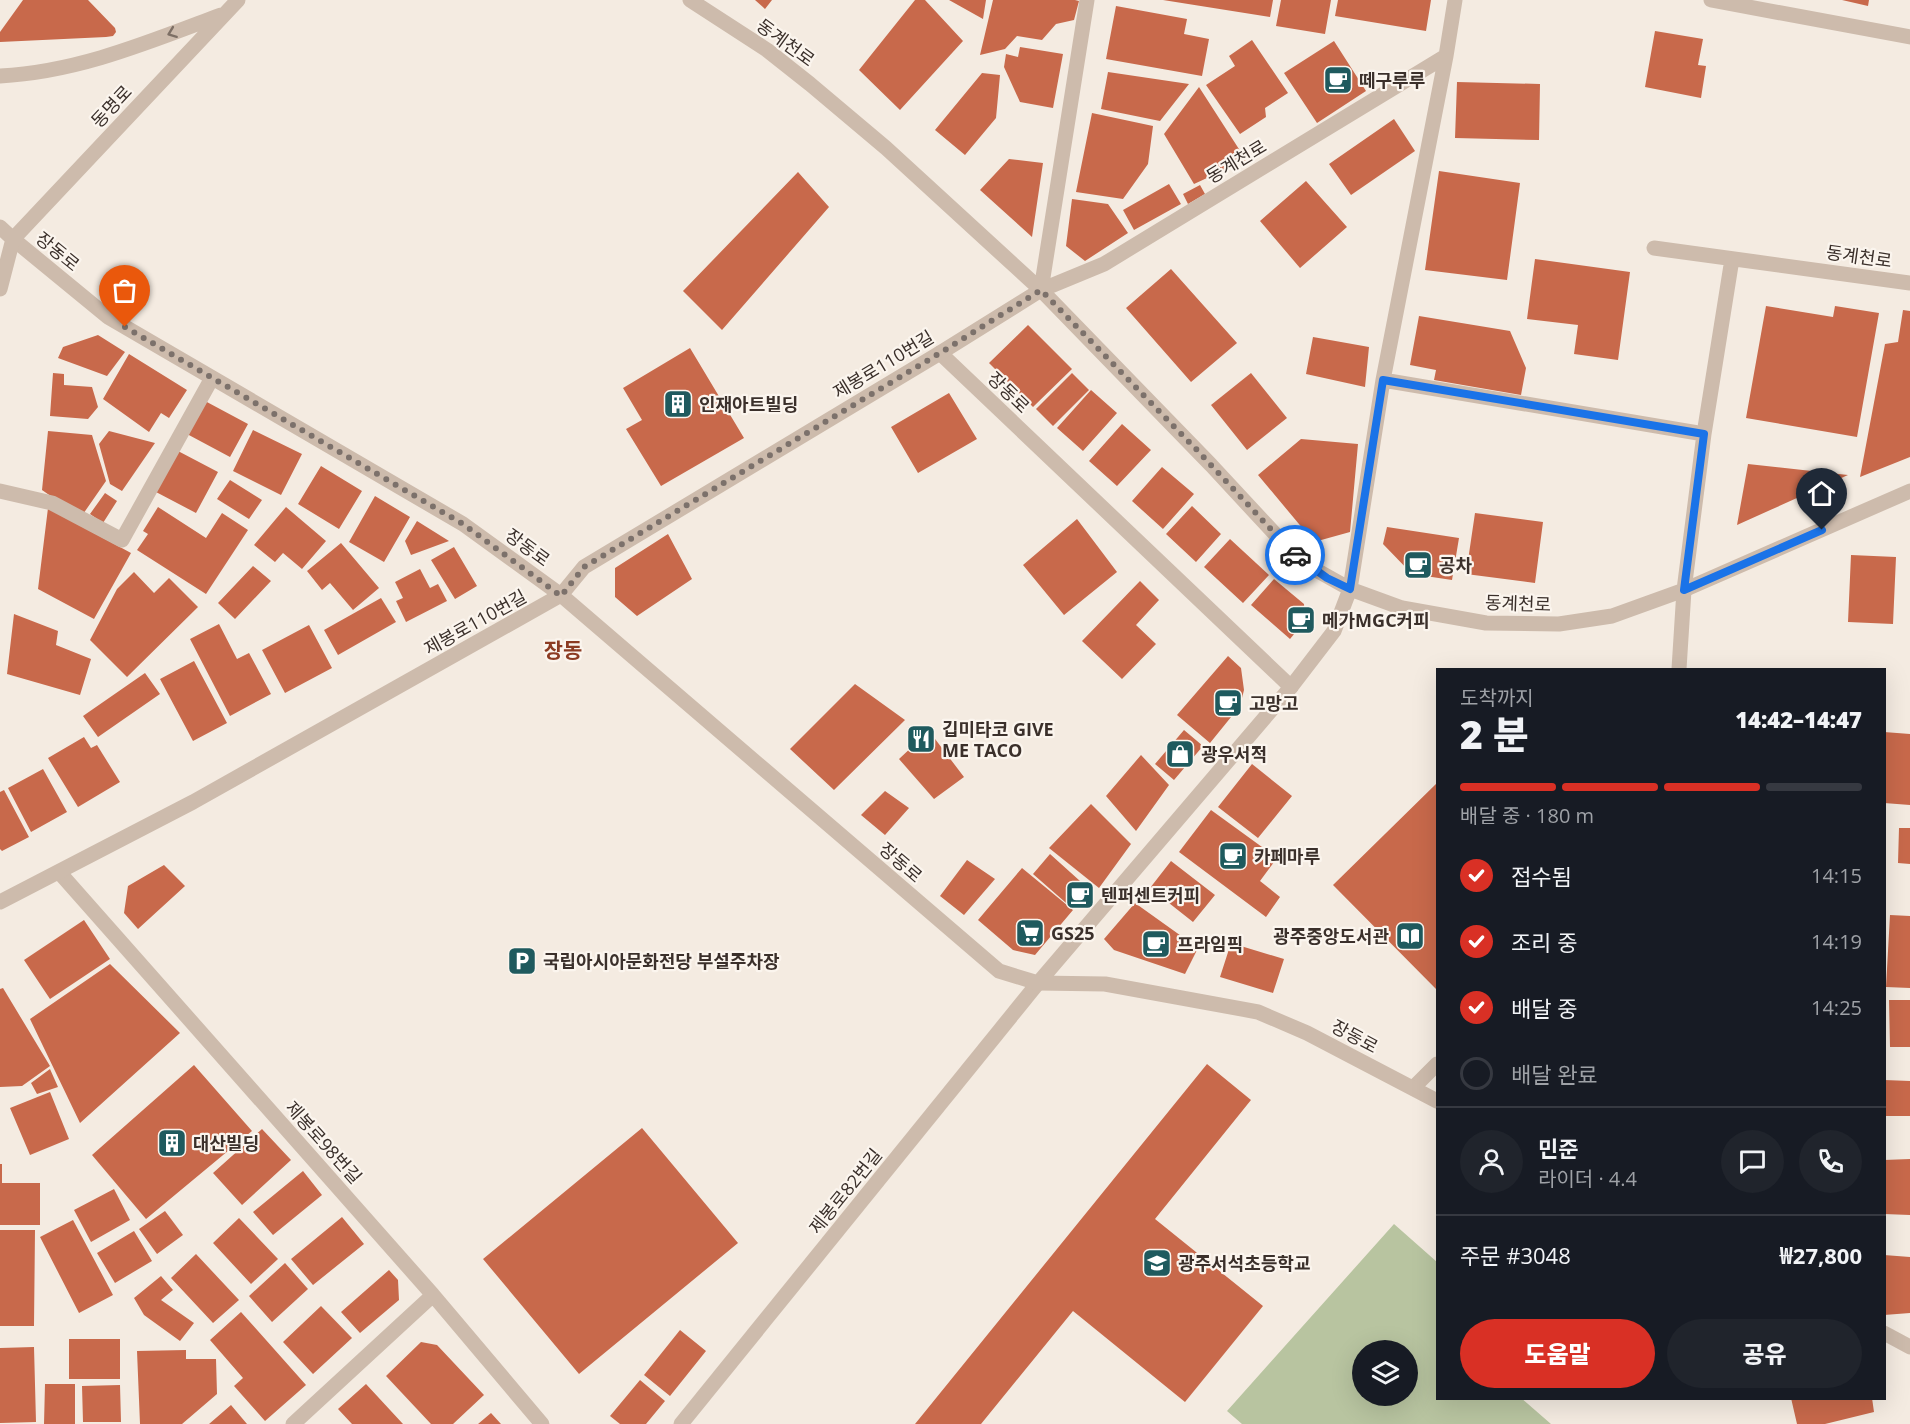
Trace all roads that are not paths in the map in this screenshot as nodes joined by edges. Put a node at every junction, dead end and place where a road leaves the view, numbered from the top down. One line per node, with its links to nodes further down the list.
1 (238, 0): 6 (street, 동명로)
2 (690, 0): 16 (street, 동계천로)
3 (1087, 0): 16 (street)
4 (1455, 0): 8 (street)
5 (1711, 0): 7 (street)
6 (227, 12): 9 (street, one-way to 9); 11 (street, 동명로)
7 (1910, 37)
8 (1446, 56): 16 (street, 동계천로); 19 (street)
9 (0, 76)
10 (0, 227): 11 (street, 장동로)
11 (12, 239): 15 (street); 18 (street, 장동로)
12 (1654, 248): 13 (street, 동계천로)
13 (1732, 259): 14 (street, 동계천로); 20 (street)
14 (1910, 283)
15 (0, 289)
16 (1041, 290): 17 (street, 제봉로110번길); 23 (street, 동계천로)
17 (940, 353): 25 (street, 제봉로110번길); 27 (street, 장동로)
18 (212, 378): 21 (street); 25 (street, 장동로)
19 (1383, 380): 20 (street); 23 (street)
20 (1704, 434): 24 (street)
21 (0, 491)
22 (1910, 492): 24 (street, 동계천로)
23 (1350, 589): 24 (street, 동계천로); 27 (street)
24 (1684, 590): 26 (street)
25 (561, 596): 28 (street, 제봉로110번길); 30 (street, 장동로)
26 (1679, 668)
27 (1291, 687): 30 (street)
28 (59, 872): 29 (street, 제봉로110번길); 34 (street, 제봉로98번길)
29 (0, 902)
30 (1038, 983): 32 (street, 장동로); 39 (street, 제봉로82번길)
31 (1436, 1065): 32 (street)
32 (1413, 1088): 33 (street, 장동로)
33 (1436, 1100)
34 (433, 1295): 37 (street); 38 (street)
35 (1886, 1335): 36 (street)
36 (1910, 1347)
37 (293, 1424)
38 (542, 1424)
39 (681, 1424)

